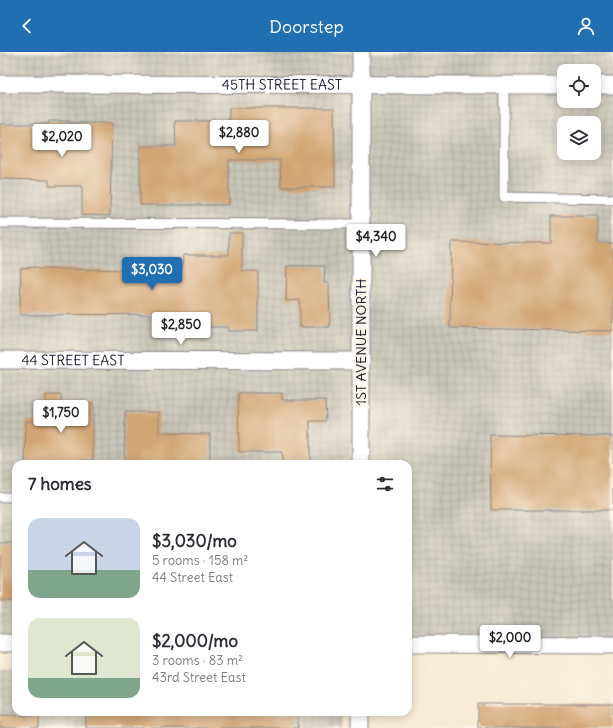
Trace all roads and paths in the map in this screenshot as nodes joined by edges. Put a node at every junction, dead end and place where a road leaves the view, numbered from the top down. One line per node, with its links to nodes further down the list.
1 (361, 52): 3 (street, 1ST AVENUE NORTH)
2 (0, 84): 3 (street, 45TH STREET EAST)
3 (361, 85): 4 (street, 45TH STREET EAST); 10 (street, 1ST AVENUE NORTH)
4 (504, 85): 5 (street, 45TH STREET EAST); 8 (lane)
5 (557, 85)
6 (601, 85): 7 (street)
7 (613, 85)
8 (613, 199)
9 (0, 223): 10 (lane)
10 (361, 224): 12 (street, 1ST AVENUE NORTH)
11 (0, 360): 12 (street, 44 STREET EAST)
12 (361, 360): 13 (street, 1ST AVENUE NORTH)
13 (361, 460)
14 (0, 497): 15 (lane)
15 (12, 497)
16 (0, 643): 17 (street)
17 (12, 643)
18 (412, 644): 19 (street)
19 (613, 645)
20 (360, 716): 21 (street)
21 (360, 728)

